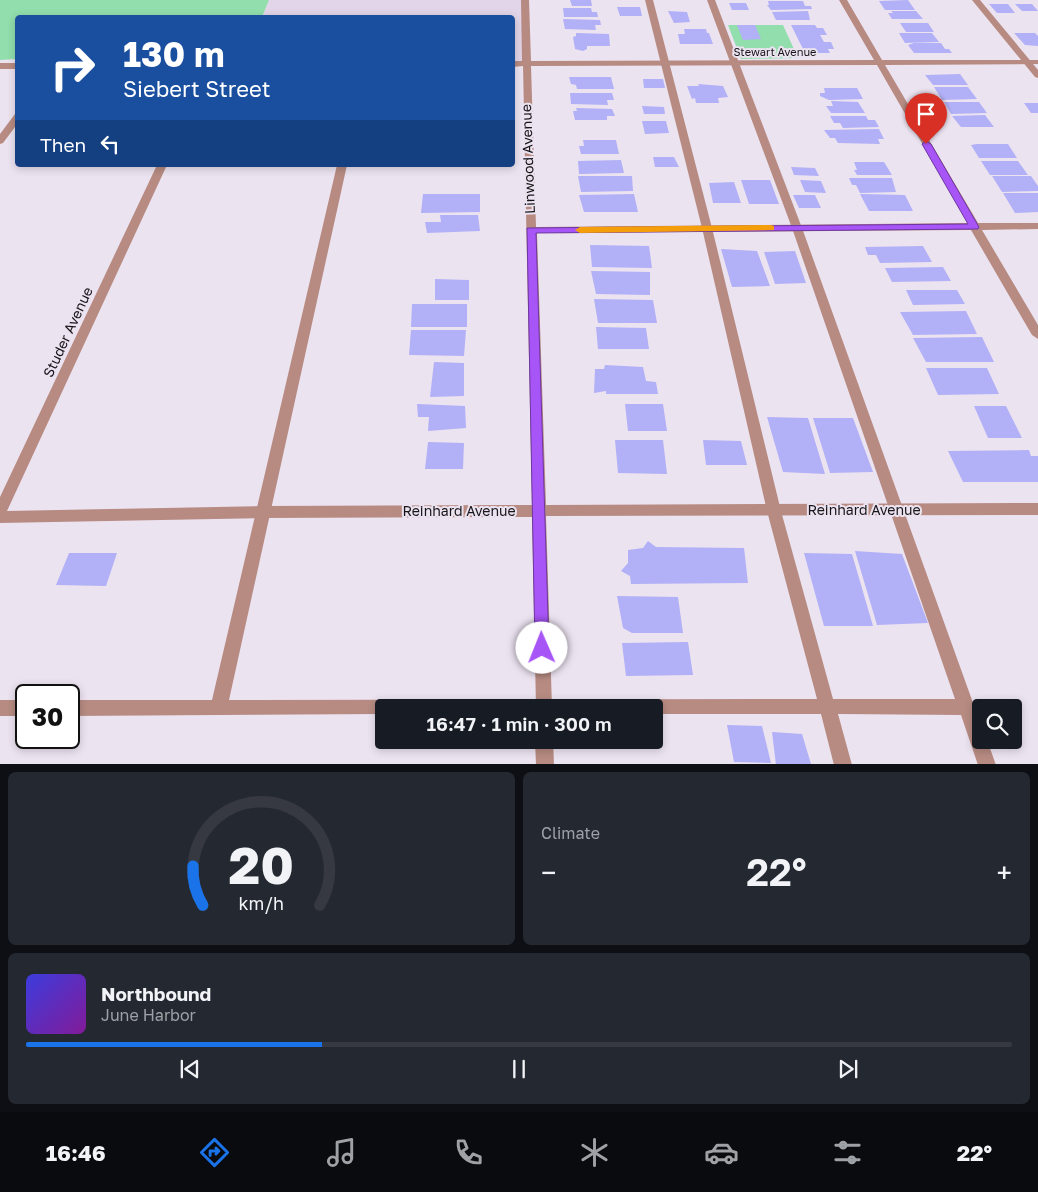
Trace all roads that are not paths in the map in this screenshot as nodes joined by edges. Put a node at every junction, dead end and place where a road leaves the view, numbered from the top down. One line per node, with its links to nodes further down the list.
1 (525, 0): 11 (street, Linwood Avenue)
2 (649, 0): 12 (street)
3 (711, 0): 9 (street)
4 (843, 0): 6 (street)
5 (976, 0): 7 (street)
6 (879, 62): 7 (street, Stewart Avenue); 9 (street, Stewart Avenue); 21 (street)
7 (1027, 62): 8 (street, Stewart Avenue); 15 (street)
8 (1038, 62)
9 (734, 63): 12 (street, Stewart Avenue); 23 (street)
10 (515, 64): 11 (street, Stewart Avenue)
11 (526, 64): 12 (street, Stewart Avenue); 24 (street, Linwood Avenue)
12 (666, 64): 22 (street)
13 (0, 66): 14 (street)
14 (15, 66)
15 (1038, 75)
16 (15, 120): 17 (street)
17 (0, 141)
18 (161, 167): 30 (street, Studer Avenue)
19 (342, 167): 31 (street)
20 (1038, 226): 21 (street)
21 (975, 227): 23 (street); 25 (street)
22 (707, 228): 23 (street); 24 (street); 29 (street)
23 (797, 228): 27 (street)
24 (531, 230): 28 (street, Linwood Avenue)
25 (1038, 336)
26 (1038, 509): 27 (street, Reinhard Avenue)
27 (897, 510): 29 (street, Reinhard Avenue); 38 (street)
28 (538, 511): 29 (street, Reinhard Avenue); 31 (street, Reinhard Avenue); 33 (street, Linwood Avenue)
29 (774, 511): 37 (street)
30 (0, 512)
31 (263, 512): 32 (street, Reinhard Avenue); 34 (street)
32 (0, 517)
33 (544, 699)
34 (219, 707): 35 (street); 41 (street)
35 (375, 707)
36 (663, 707): 37 (street)
37 (828, 707): 38 (street); 44 (street)
38 (966, 707): 45 (street)
39 (0, 708): 40 (street)
40 (15, 708)
41 (80, 708)
42 (544, 749): 43 (street)
43 (545, 764)
44 (843, 764)
45 (987, 764)

